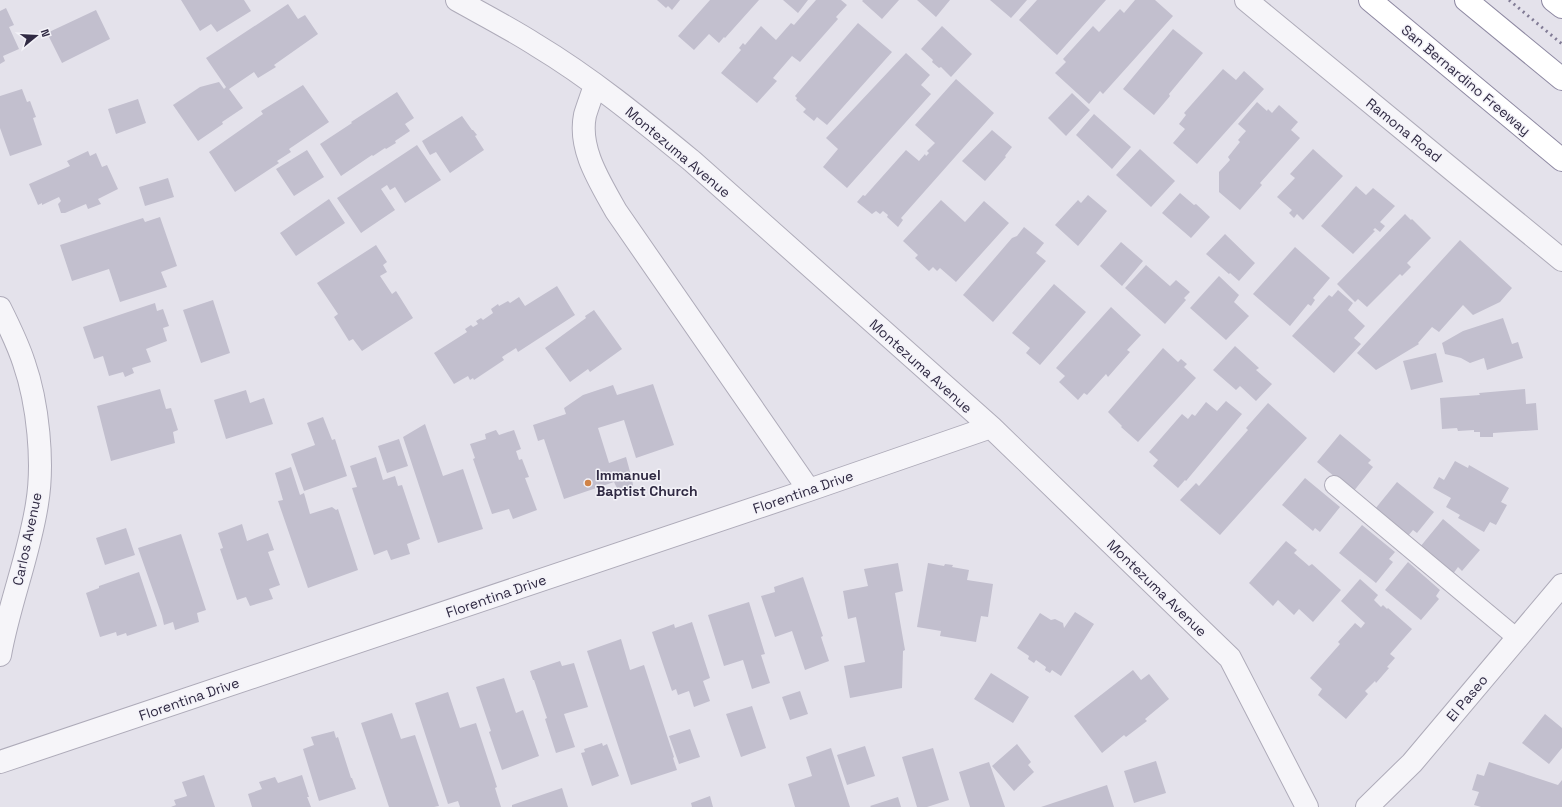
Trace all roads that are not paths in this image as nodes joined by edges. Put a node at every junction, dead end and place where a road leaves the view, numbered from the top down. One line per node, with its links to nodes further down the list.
1 (457, 0): 8 (street, Montezuma Avenue)
2 (1246, 0): 10 (street, Ramona Road)
3 (1370, 0): 9 (highway, San Bernardino Freeway)
4 (1466, 0): 7 (highway)
5 (1553, 0): 6 (highway)
6 (1562, 7)
7 (1562, 80)
8 (595, 85): 12 (street, Montezuma Avenue); 14 (street)
9 (1562, 160)
10 (1562, 260)
11 (0, 308): 17 (street, Carlos Avenue)
12 (991, 427): 14 (street, Florentina Drive); 19 (street, Montezuma Avenue)
13 (1334, 485): 16 (lane)
14 (809, 490): 18 (street, Florentina Drive)
15 (1562, 586): 16 (street, El Paseo)
16 (1517, 638): 20 (street, El Paseo)
17 (0, 655)
18 (0, 762)
19 (1307, 807)
20 (1367, 807)

